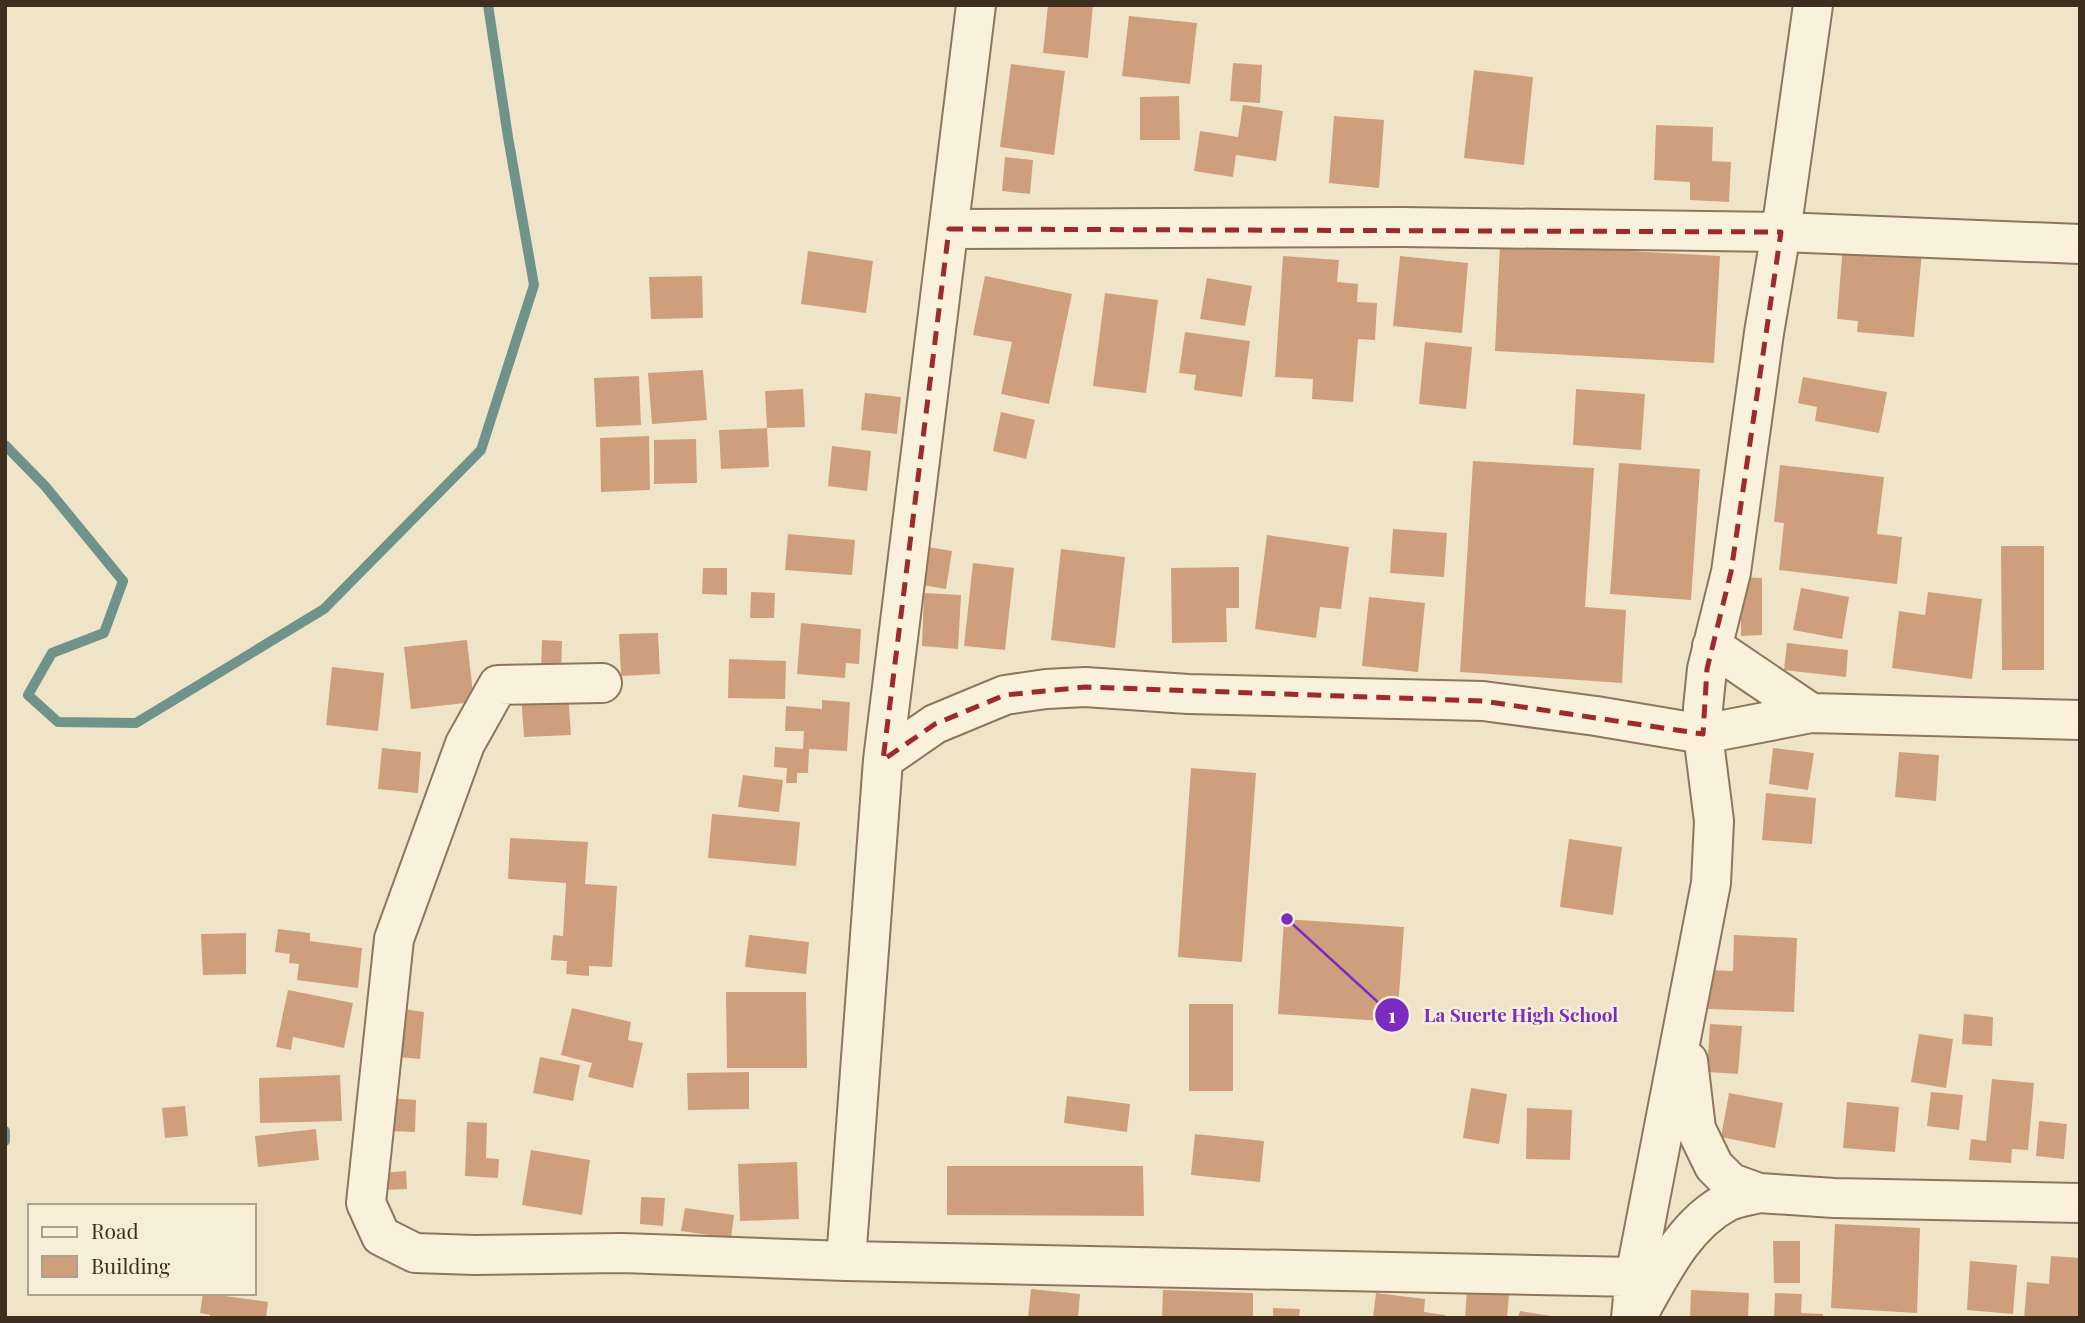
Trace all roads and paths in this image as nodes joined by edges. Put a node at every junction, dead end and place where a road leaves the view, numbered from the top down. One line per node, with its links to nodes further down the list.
1 (976, 5): 3 (street)
2 (1813, 5): 4 (street)
3 (949, 229): 4 (street); 11 (street)
4 (1781, 232): 5 (street); 6 (street)
5 (2080, 244)
6 (1712, 646): 8 (street); 10 (street)
7 (602, 683): 15 (street)
8 (1811, 713): 9 (street); 10 (street)
9 (2080, 720)
10 (1703, 734): 11 (street); 12 (street)
11 (883, 760): 15 (street)
12 (1683, 1024): 13 (street); 16 (street)
13 (1759, 1193): 14 (street); 17 (street)
14 (2080, 1203)
15 (846, 1261): 16 (street)
16 (1635, 1277): 17 (street)
17 (1634, 1318)

